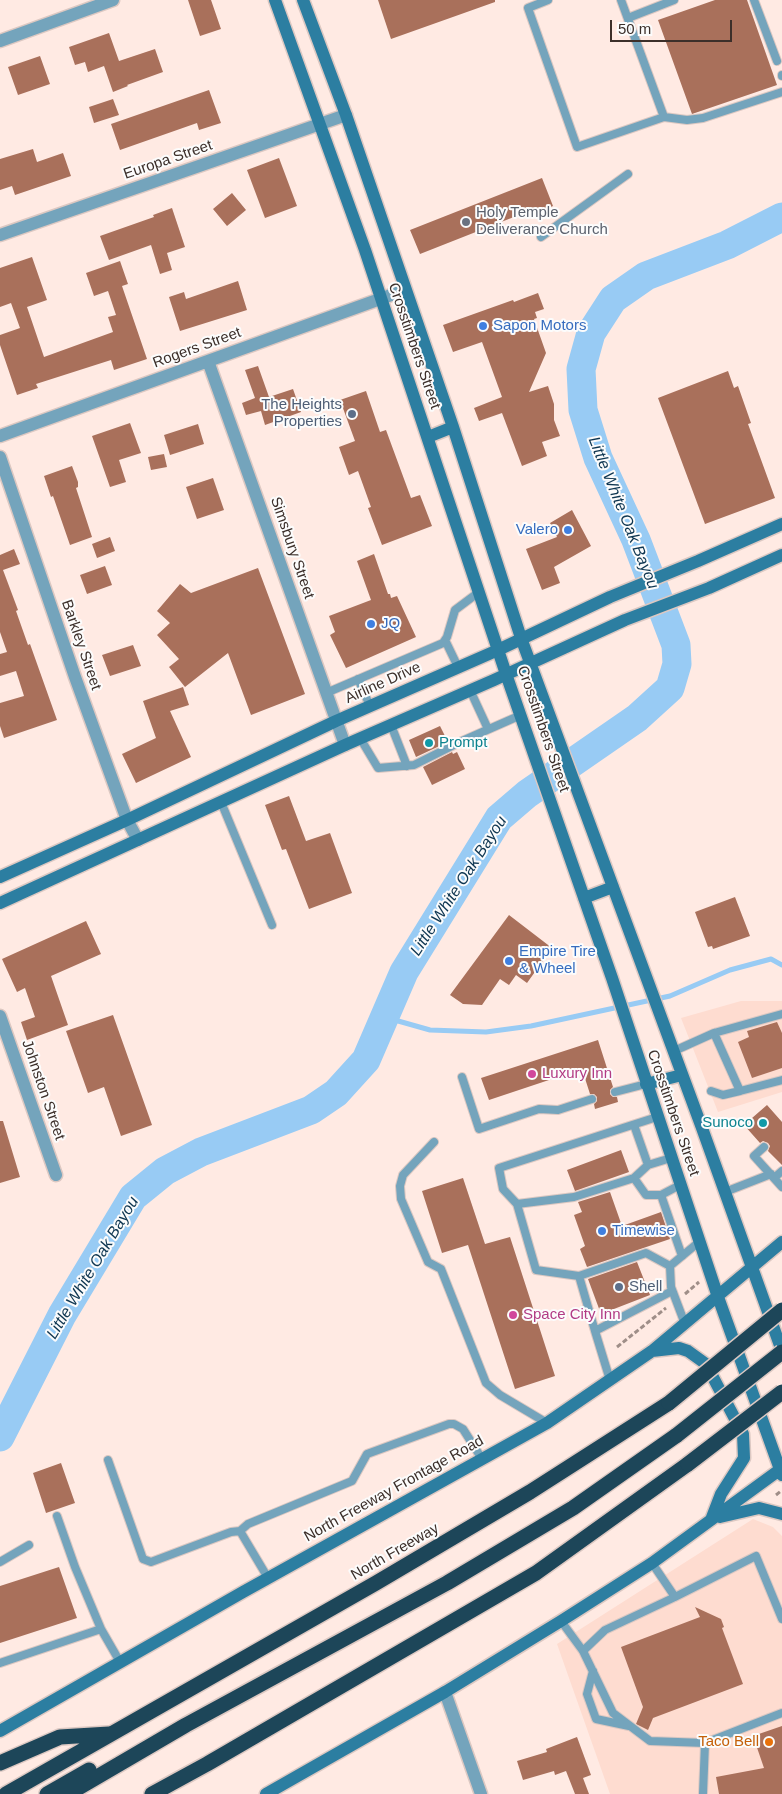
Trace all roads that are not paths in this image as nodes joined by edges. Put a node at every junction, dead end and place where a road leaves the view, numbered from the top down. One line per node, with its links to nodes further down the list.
1 (113, 0): 9 (street)
2 (275, 0): 14 (main road, Crosstimbers Street)
3 (303, 0): 12 (main road, Crosstimbers Street)
4 (548, 0): 13 (lane)
5 (621, 0): 8 (lane)
6 (674, 0): 8 (lane)
7 (754, 0): 10 (lane)
8 (628, 18): 13 (lane)
9 (0, 41)
10 (777, 61)
11 (782, 92): 13 (lane)
12 (346, 114): 14 (street, Europa Street); 18 (main road, Crosstimbers Street)
13 (664, 117)
14 (319, 124): 16 (street, Europa Street); 19 (main road, Crosstimbers Street)
15 (628, 174): 17 (lane)
16 (0, 235)
17 (542, 237)
18 (405, 290): 19 (street, Rogers Street); 21 (main road, Crosstimbers Street)
19 (380, 299): 20 (street, Rogers Street); 23 (main road, Crosstimbers Street)
20 (208, 362): 22 (street, Rogers Street); 36 (street, Simsbury Street)
21 (453, 427): 23 (main road); 28 (main road, Crosstimbers Street)
22 (0, 436)
23 (428, 437): 27 (main road, Crosstimbers Street)
24 (0, 457): 46 (street, Barkley Street)
25 (782, 524): 28 (main road, Airline Drive)
26 (782, 555): 31 (main road)
27 (479, 592): 29 (lane); 30 (main road, Crosstimbers Street)
28 (521, 638): 30 (main road, Airline Drive); 31 (main road, Crosstimbers Street)
29 (445, 640): 32 (lane); 34 (lane)
30 (498, 650): 32 (main road, Airline Drive); 33 (main road, Crosstimbers Street)
31 (531, 663): 33 (main road); 49 (main road, Crosstimbers Street)
32 (458, 667): 37 (main road, Airline Drive)
33 (506, 674): 35 (main road); 38 (main road, Crosstimbers Street)
34 (358, 679): 36 (lane); 37 (lane)
35 (470, 690): 40 (main road); 41 (lane)
36 (326, 693): 39 (street, Simsbury Street)
37 (370, 706): 39 (main road, Airline Drive)
38 (521, 715): 41 (lane); 50 (main road, Crosstimbers Street)
39 (336, 722): 43 (street, Simsbury Street); 46 (main road, Airline Drive)
40 (391, 725): 42 (main road); 44 (lane)
41 (488, 729): 44 (lane)
42 (360, 738): 43 (main road); 44 (lane)
43 (345, 745): 45 (main road)
44 (407, 766)
45 (221, 802): 47 (main road); 52 (lane)
46 (128, 820): 47 (street, Barkley Street); 48 (main road, Airline Drive)
47 (138, 840): 51 (main road)
48 (0, 877)
49 (613, 887): 50 (main road); 56 (main road, Crosstimbers Street)
50 (584, 898): 60 (main road, Crosstimbers Street)
51 (0, 903)
52 (272, 925)
53 (782, 1014): 55 (lane)
54 (0, 1016): 72 (street, Johnston Street)
55 (714, 1034): 56 (lane); 62 (lane)
56 (674, 1051): 57 (main road, Crosstimbers Street)
57 (682, 1075): 60 (main road); 77 (main road, Crosstimbers Street)
58 (462, 1077): 64 (lane)
59 (782, 1080): 62 (lane)
60 (646, 1084): 63 (lane); 65 (main road, Crosstimbers Street)
61 (711, 1091): 62 (lane)
62 (740, 1091)
63 (615, 1092)
64 (592, 1099)
65 (657, 1117): 66 (lane); 69 (main road, Crosstimbers Street)
66 (634, 1125): 70 (lane); 79 (lane)
67 (434, 1142): 95 (lane)
68 (764, 1147): 73 (lane)
69 (671, 1158): 70 (lane); 75 (main road, Crosstimbers Street)
70 (648, 1165): 74 (lane)
71 (782, 1170): 73 (lane)
72 (56, 1175)
73 (773, 1176): 76 (lane); 77 (lane)
74 (634, 1178): 78 (lane); 79 (lane)
75 (680, 1185): 78 (lane); 80 (main road, Crosstimbers Street)
76 (782, 1187)
77 (725, 1192): 84 (main road, Crosstimbers Street)
78 (661, 1195): 82 (lane)
79 (517, 1204): 85 (lane)
80 (699, 1242): 82 (lane); 87 (main road, Crosstimbers Street)
81 (782, 1242): 84 (main road, North Freeway Frontage Road)
82 (682, 1256): 83 (lane)
83 (670, 1266): 85 (lane); 86 (lane)
84 (752, 1269): 87 (main road, North Freeway Frontage Road); 92 (main road, Crosstimbers Street)
85 (579, 1276): 90 (lane)
86 (672, 1291): 89 (lane); 90 (lane)
87 (718, 1297): 89 (main road, North Freeway Frontage Road); 98 (main road, Crosstimbers Street)
88 (782, 1310): 120 (highway, North Freeway, bridge)
89 (685, 1324): 91 (main road, North Freeway Frontage Road)
90 (595, 1331): 93 (lane)
91 (652, 1351): 93 (main road, North Freeway Frontage Road); 101 (main road)
92 (782, 1351): 117 (highway, bridge)
93 (610, 1380): 95 (main road, North Freeway Frontage Road)
94 (782, 1392): 126 (highway, bridge)
95 (547, 1423): 96 (main road, North Freeway Frontage Road)
96 (482, 1459): 102 (lane); 106 (main road, North Freeway Frontage Road)
97 (108, 1460): 102 (lane)
98 (781, 1471): 101 (main road)
99 (782, 1514): 101 (main road)
100 (57, 1516): 110 (lane)
101 (711, 1520): 105 (main road)
102 (240, 1531): 106 (lane)
103 (29, 1545): 104 (lane)
104 (0, 1562)
105 (652, 1563): 107 (lane); 109 (main road)
106 (268, 1578): 112 (main road, North Freeway Frontage Road)
107 (675, 1597): 108 (lane); 111 (lane)
108 (782, 1619)
109 (561, 1621): 111 (lane); 115 (main road)
110 (101, 1629): 112 (lane); 113 (lane)
111 (583, 1650): 114 (lane)
112 (120, 1662): 119 (main road, North Freeway Frontage Road)
113 (0, 1663)
114 (593, 1672): 118 (lane); 118 (lane)
115 (445, 1692): 127 (main road); 128 (street)
116 (782, 1713): 121 (lane)
117 (186, 1725): 124 (highway); 125 (highway)
118 (631, 1726): 121 (lane)
119 (0, 1731)
120 (113, 1733): 122 (highway); 123 (highway, North Freeway)
121 (705, 1743): 129 (lane)
122 (0, 1763)
123 (6, 1794)
124 (47, 1794)
125 (68, 1794)
126 (152, 1794)
127 (266, 1794)
128 (481, 1794)
129 (703, 1794)

